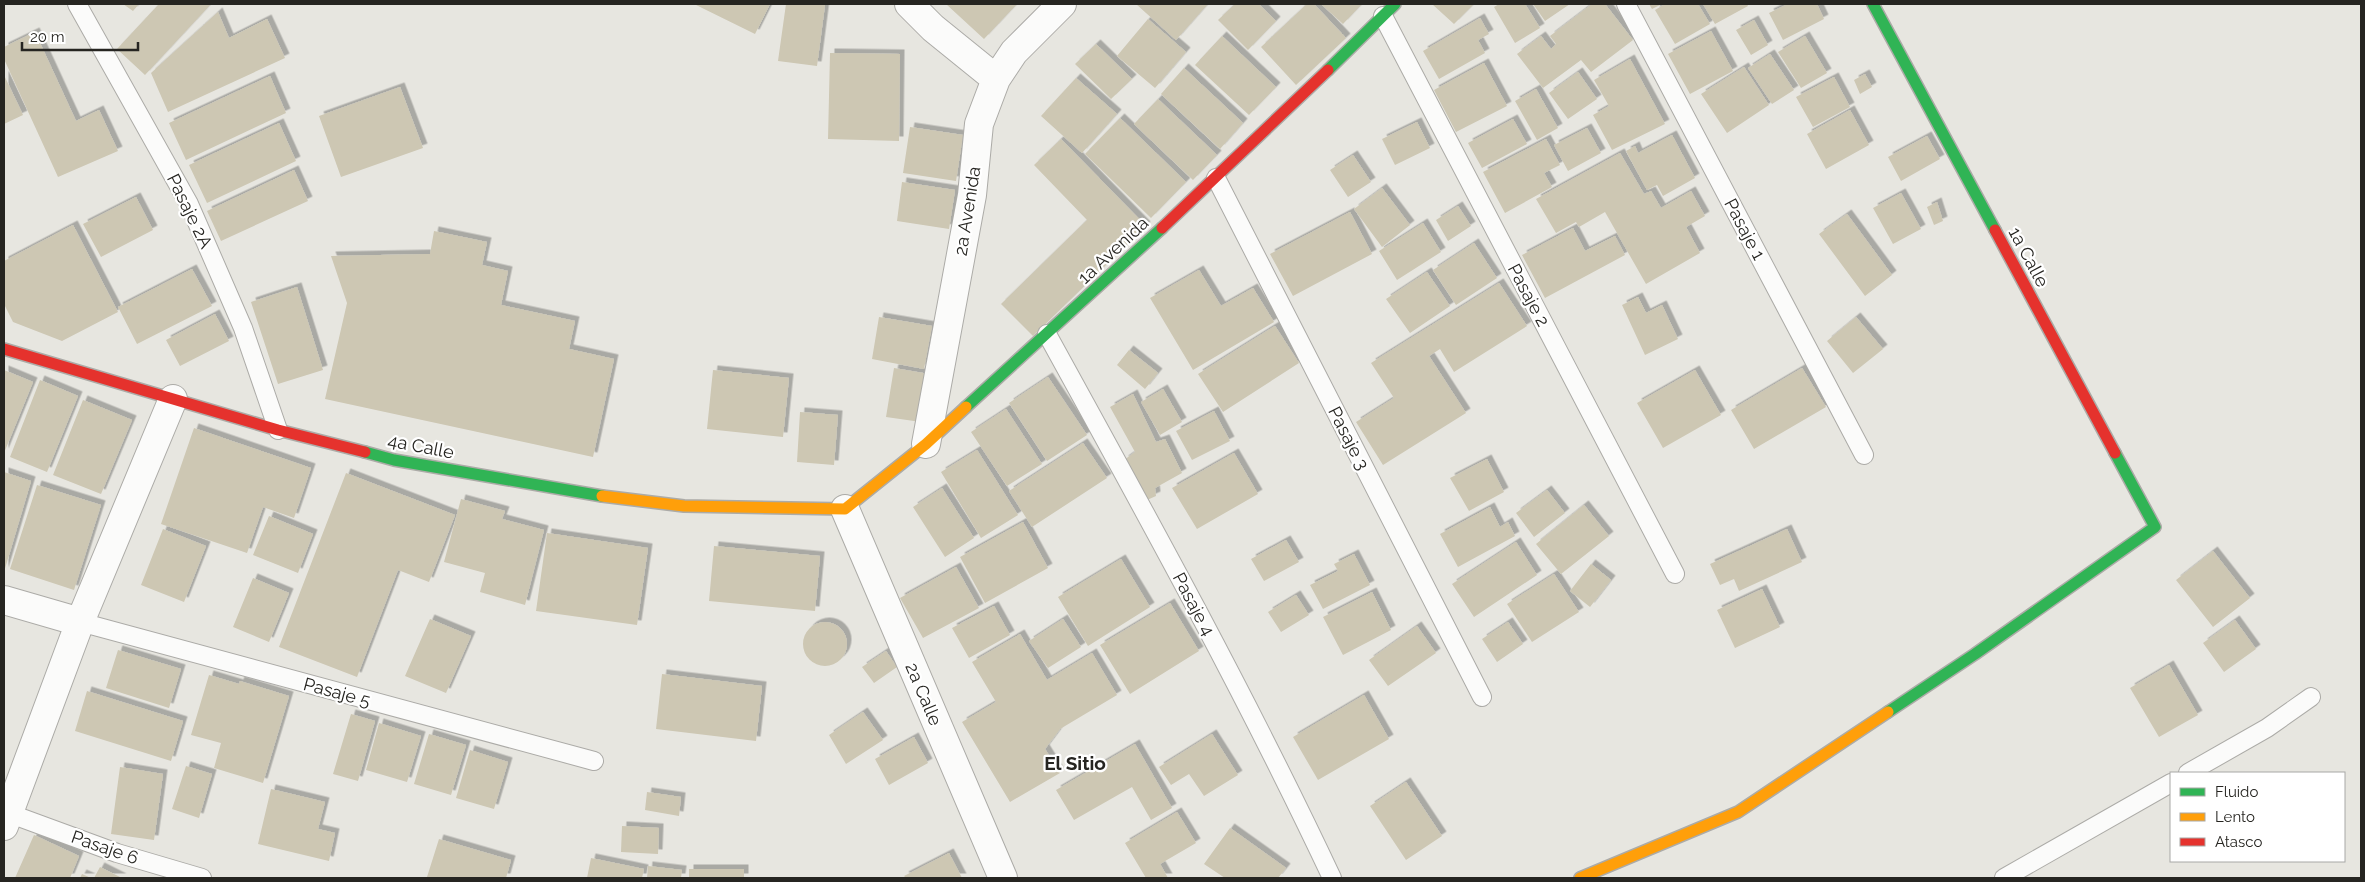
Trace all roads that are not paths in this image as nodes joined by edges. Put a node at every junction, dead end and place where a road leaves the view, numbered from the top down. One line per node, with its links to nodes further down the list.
1 (77, 4): 13 (lane, Pasaje 2A)
2 (909, 4): 7 (street)
3 (1062, 4): 7 (street, 2a Avenida)
4 (1626, 4): 15 (lane, Pasaje 1)
5 (1873, 4): 29 (street, 1a Calle)
6 (1389, 10): 8 (street, 1a Avenida); 17 (lane, Pasaje 2)
7 (996, 79): 14 (street, 2a Avenida)
8 (1216, 178): 10 (street, 1a Avenida); 20 (lane, Pasaje 3)
9 (4, 331): 11 (lane)
10 (1048, 334): 14 (street, 1a Avenida); 28 (lane, Pasaje 4)
11 (9, 351): 12 (street, 4a Calle)
12 (173, 399): 13 (street, 4a Calle); 19 (street)
13 (278, 430): 16 (street, 4a Calle)
14 (926, 444): 16 (street, 1a Avenida)
15 (1864, 455)
16 (844, 509): 27 (street, 2a Calle)
17 (1675, 574)
18 (4, 600): 19 (street)
19 (80, 622): 22 (lane, Pasaje 5); 25 (street)
20 (1482, 697)
21 (2311, 697): 23 (lane)
22 (594, 761)
23 (2190, 772)
24 (2170, 784): 30 (lane)
25 (6, 819): 26 (lane, Pasaje 6)
26 (202, 878)
27 (1004, 878)
28 (1332, 878)
29 (1580, 878)
30 (2004, 878)

